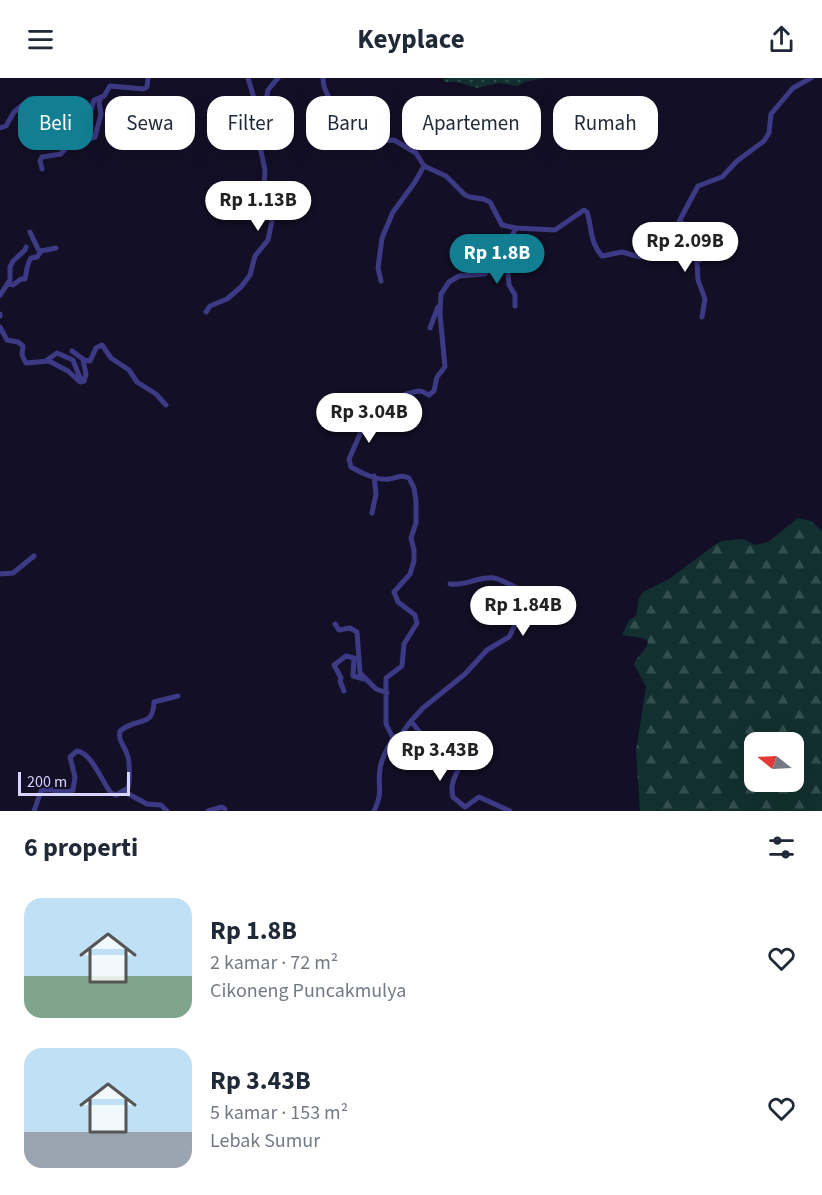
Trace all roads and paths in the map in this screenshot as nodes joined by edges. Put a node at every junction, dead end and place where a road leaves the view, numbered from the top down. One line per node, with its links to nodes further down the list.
1 (148, 78): 8 (street)
2 (248, 78): 6 (street)
3 (278, 78): 7 (street)
4 (323, 78): 11 (street)
5 (812, 78): 13 (street)
6 (253, 96)
7 (267, 96)
8 (100, 97): 9 (street); 12 (street)
9 (0, 129)
10 (261, 150): 25 (street)
11 (423, 166): 14 (street); 20 (street)
12 (42, 169)
13 (679, 222): 14 (street); 26 (street)
14 (516, 228): 19 (street)
15 (30, 232): 18 (street)
16 (26, 247): 21 (street)
17 (56, 248): 18 (street)
18 (41, 251): 21 (street)
19 (496, 258): 22 (street); 24 (street)
20 (381, 280)
21 (8, 283): 23 (street)
22 (441, 294): 28 (street); 34 (street)
23 (0, 295)
24 (515, 306)
25 (206, 312)
26 (702, 317)
27 (0, 327): 30 (street)
28 (430, 328)
29 (72, 351): 31 (street)
30 (47, 360): 32 (street); 32 (street)
31 (83, 360): 32 (street); 33 (street)
32 (84, 381)
33 (166, 405)
34 (374, 476): 35 (street); 37 (street)
35 (410, 480): 36 (street); 44 (street)
36 (408, 487)
37 (372, 513)
38 (34, 556): 39 (street)
39 (0, 574)
40 (450, 584): 46 (street)
41 (335, 624): 43 (street)
42 (353, 676): 42 (street); 43 (street)
43 (364, 679): 44 (street)
44 (387, 693): 47 (street)
45 (178, 696): 48 (street)
46 (412, 722): 47 (street); 54 (street)
47 (393, 738): 53 (street)
48 (123, 791): 50 (street); 51 (street)
49 (225, 809): 52 (street)
50 (34, 811)
51 (167, 811)
52 (208, 811)
53 (374, 811)
54 (510, 811)

